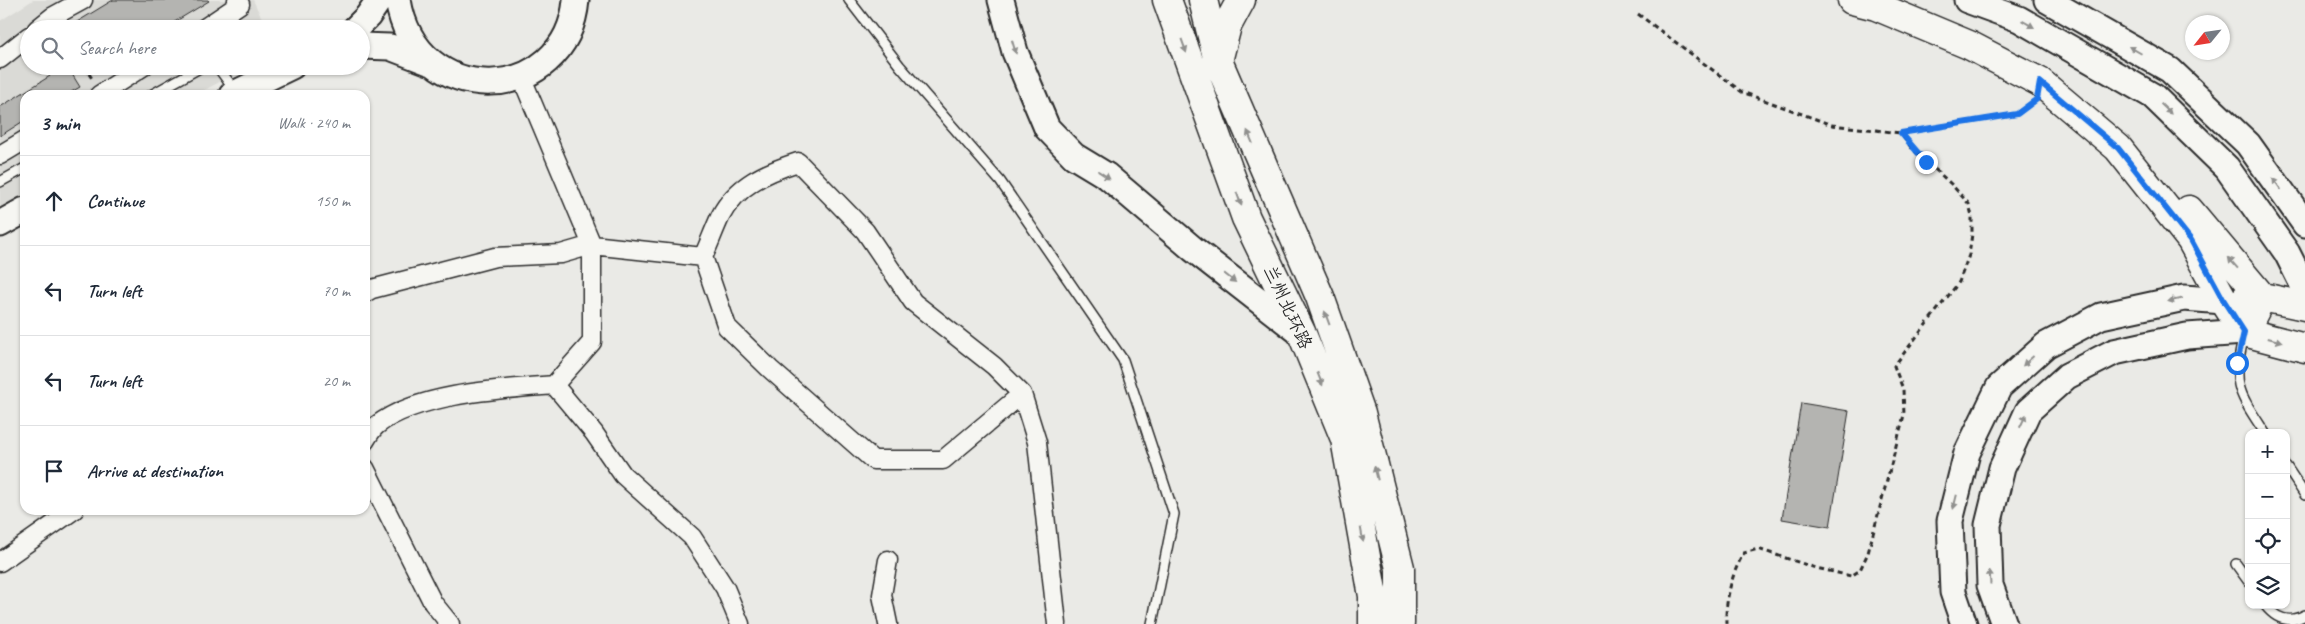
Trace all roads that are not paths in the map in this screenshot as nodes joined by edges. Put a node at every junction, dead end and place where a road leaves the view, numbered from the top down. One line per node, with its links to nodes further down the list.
1 (84, 0): 15 (street)
2 (237, 0): 16 (street)
3 (379, 0): 17 (main road)
4 (398, 0): 22 (main road)
5 (849, 0): 67 (lane)
6 (1001, 0): 47 (main road, one-way to 47)
7 (1167, 0): 47 (main road, 兰州北环路, one-way to 47)
8 (1203, 0): 21 (main road, 兰州北环路)
9 (1241, 0): 21 (main road)
10 (1852, 0): 44 (main road)
11 (1906, 0): 43 (main road, one-way to 11)
12 (1967, 0): 41 (main road, one-way to 41)
13 (2047, 0): 38 (main road, one-way to 13)
14 (582, 3): 27 (main road)
15 (48, 20)
16 (216, 20)
17 (364, 20)
18 (20, 43): 20 (street)
19 (370, 46): 22 (main road)
20 (0, 59)
21 (1218, 61): 69 (main road, 兰州北环路, one-way to 21)
22 (431, 63): 27 (main road)
23 (130, 75): 28 (street)
24 (187, 75): 29 (lane)
25 (222, 75): 30 (lane)
26 (273, 75): 31 (main road)
27 (521, 76): 39 (street)
28 (108, 90)
29 (160, 90)
30 (232, 90)
31 (242, 90)
32 (20, 143): 33 (street)
33 (0, 154)
34 (20, 171): 35 (lane)
35 (0, 182)
36 (20, 213): 37 (main road)
37 (0, 224)
38 (2305, 224)
39 (592, 245): 40 (street); 42 (street); 49 (street)
40 (703, 257): 50 (street); 50 (street)
41 (2305, 289)
42 (370, 290)
43 (2262, 297): 44 (main road); 45 (main road); 46 (main road)
44 (2224, 301): 46 (main road); 70 (main road, one-way to 70)
45 (2305, 306)
46 (2244, 332): 48 (main road, one-way to 48); 51 (lane); 71 (main road, one-way to 46)
47 (1302, 334): 68 (main road, 兰州北环路, one-way to 68)
48 (2305, 348)
49 (554, 385): 52 (street); 64 (street)
50 (1022, 394): 66 (street)
51 (2262, 429)
52 (370, 434)
53 (2290, 472): 55 (lane)
54 (370, 478): 63 (street)
55 (2305, 495)
56 (67, 515): 58 (street)
57 (888, 560): 65 (street)
58 (0, 562)
59 (2236, 564): 60 (lane)
60 (2245, 576)
61 (2269, 609): 62 (lane)
62 (2305, 615)
63 (450, 624)
64 (740, 624)
65 (888, 624)
66 (1056, 624)
67 (1152, 624)
68 (1373, 624)
69 (1400, 624)
70 (1964, 624)
71 (2004, 624)

